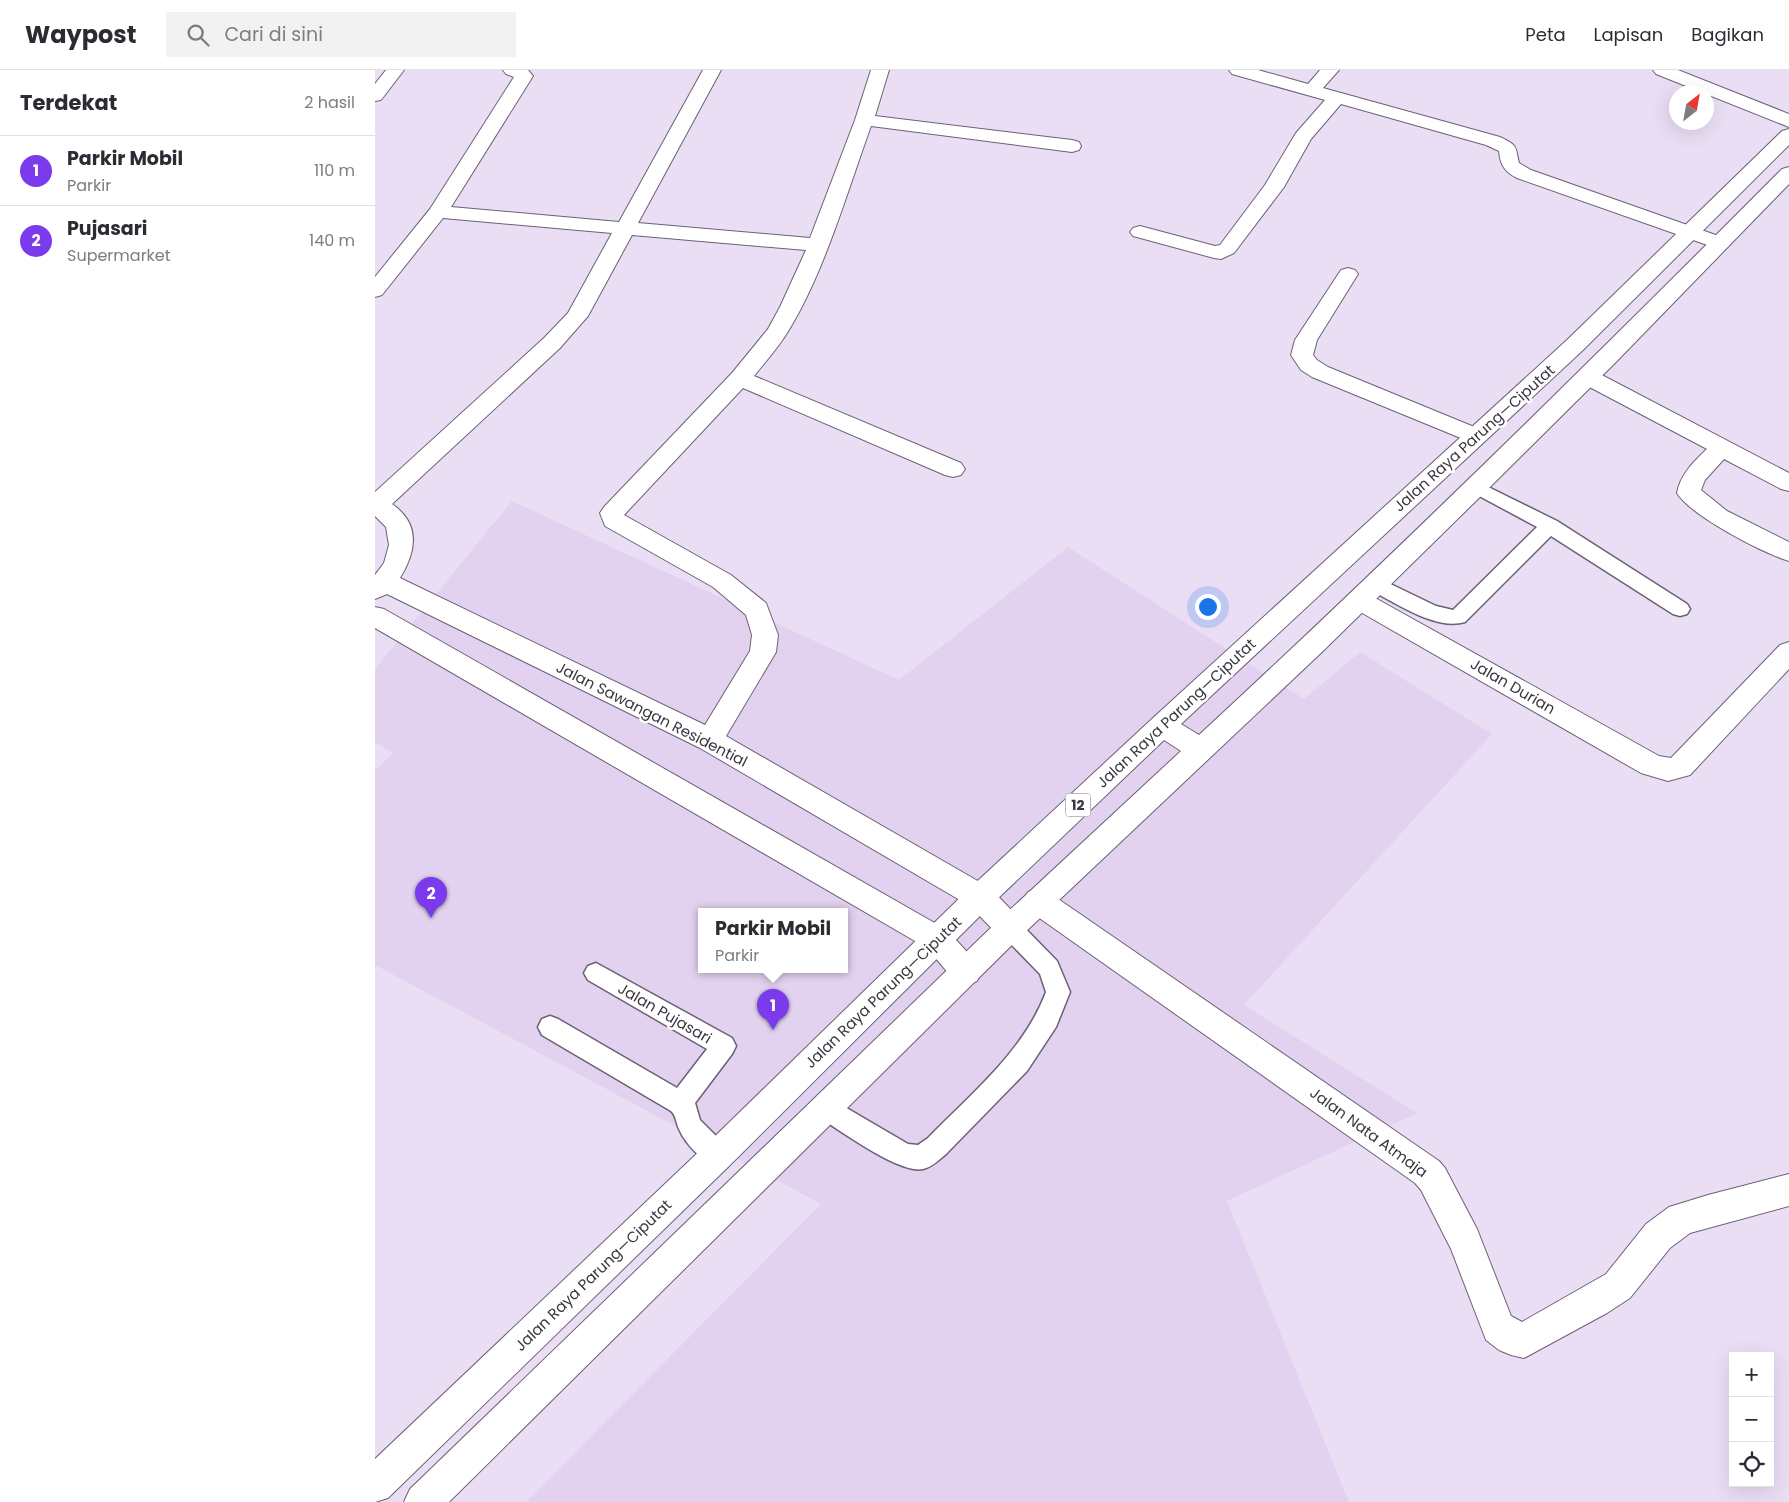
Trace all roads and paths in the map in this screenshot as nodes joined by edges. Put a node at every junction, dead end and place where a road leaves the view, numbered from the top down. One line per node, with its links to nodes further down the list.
1 (395, 70): 9 (main road)
2 (512, 70): 16 (main road)
3 (712, 70): 17 (main road)
4 (880, 70): 11 (main road)
5 (1238, 70): 8 (main road)
6 (1330, 70): 8 (main road)
7 (1662, 70): 12 (main road)
8 (1311, 91): 10 (main road)
9 (375, 96)
10 (1336, 99): 18 (main road); 19 (main road)
11 (864, 120): 14 (main road); 21 (main road)
12 (1789, 122)
13 (1789, 135): 18 (main road, Jalan Raya Parung—Ciputat / 12)
14 (1072, 146)
15 (1789, 173): 20 (main road)
16 (438, 212): 17 (main road); 23 (main road)
17 (623, 229): 21 (main road); 31 (main road)
18 (1690, 231): 20 (main road); 26 (main road, Jalan Raya Parung—Ciputat / 12)
19 (1140, 232)
20 (1720, 243): 24 (main road)
21 (818, 245): 25 (main road)
22 (1348, 274): 26 (main road)
23 (375, 292)
24 (1588, 377): 27 (main road); 30 (main road)
25 (740, 378): 28 (main road); 40 (main road)
26 (1476, 436): 39 (main road, Jalan Raya Parung—Ciputat / 12)
27 (1722, 448): 29 (main road); 33 (main road)
28 (953, 469)
29 (1789, 483)
30 (1476, 486): 32 (lane); 35 (main road)
31 (375, 505): 34 (main road)
32 (1550, 526): 35 (lane); 36 (lane)
33 (1789, 552)
34 (380, 586): 40 (main road, Jalan Sawangan Residential)
35 (1367, 592): 38 (main road, Jalan Durian); 41 (main road)
36 (1681, 609)
37 (375, 616): 45 (main road)
38 (1789, 652)
39 (1162, 725): 41 (main road); 42 (main road, Jalan Raya Parung—Ciputat / 12)
40 (710, 740): 42 (main road, Jalan Sawangan Residential)
41 (1201, 750): 43 (main road)
42 (980, 897): 44 (main road, Jalan Sawangan Residential); 45 (main road, Jalan Raya Parung—Ciputat / 12)
43 (1038, 901): 44 (main road); 52 (main road, Jalan Nata Atmaja)
44 (1010, 928): 46 (main road); 50 (lane)
45 (937, 939): 46 (main road); 51 (main road, Jalan Raya Parung—Ciputat / 12)
46 (966, 972): 50 (main road)
47 (596, 973): 49 (lane, Jalan Pujasari)
48 (550, 1027): 49 (lane)
49 (680, 1103): 51 (lane)
50 (826, 1108): 54 (main road)
51 (718, 1155): 53 (main road, Jalan Raya Parung—Ciputat / 12)
52 (1789, 1190)
53 (375, 1485)
54 (423, 1502)

